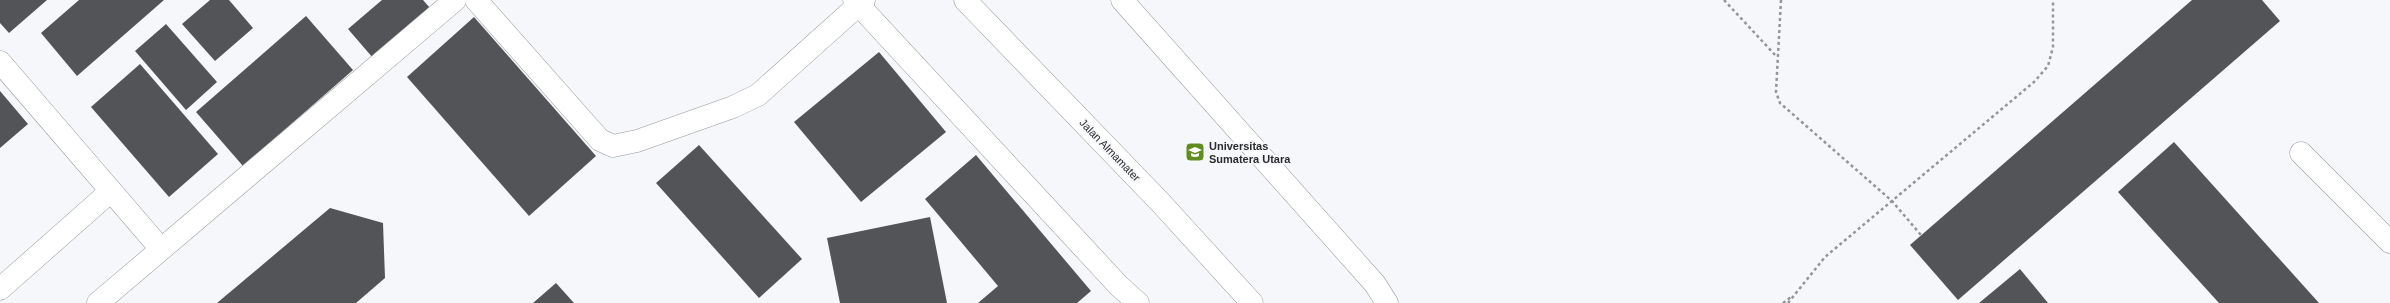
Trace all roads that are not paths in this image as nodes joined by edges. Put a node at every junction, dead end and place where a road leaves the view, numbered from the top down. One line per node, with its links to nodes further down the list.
1 (455, 0): 10 (lane)
2 (476, 0): 5 (lane)
3 (965, 0): 14 (lane, Jalan Almamater)
4 (1122, 0): 15 (lane)
5 (859, 2): 13 (lane)
6 (0, 62): 8 (lane)
7 (2301, 153): 9 (lane)
8 (111, 191): 10 (lane); 11 (lane)
9 (2390, 242)
10 (161, 249): 12 (lane)
11 (2, 284)
12 (98, 303)
13 (1138, 303)
14 (1252, 303)
15 (1387, 303)

